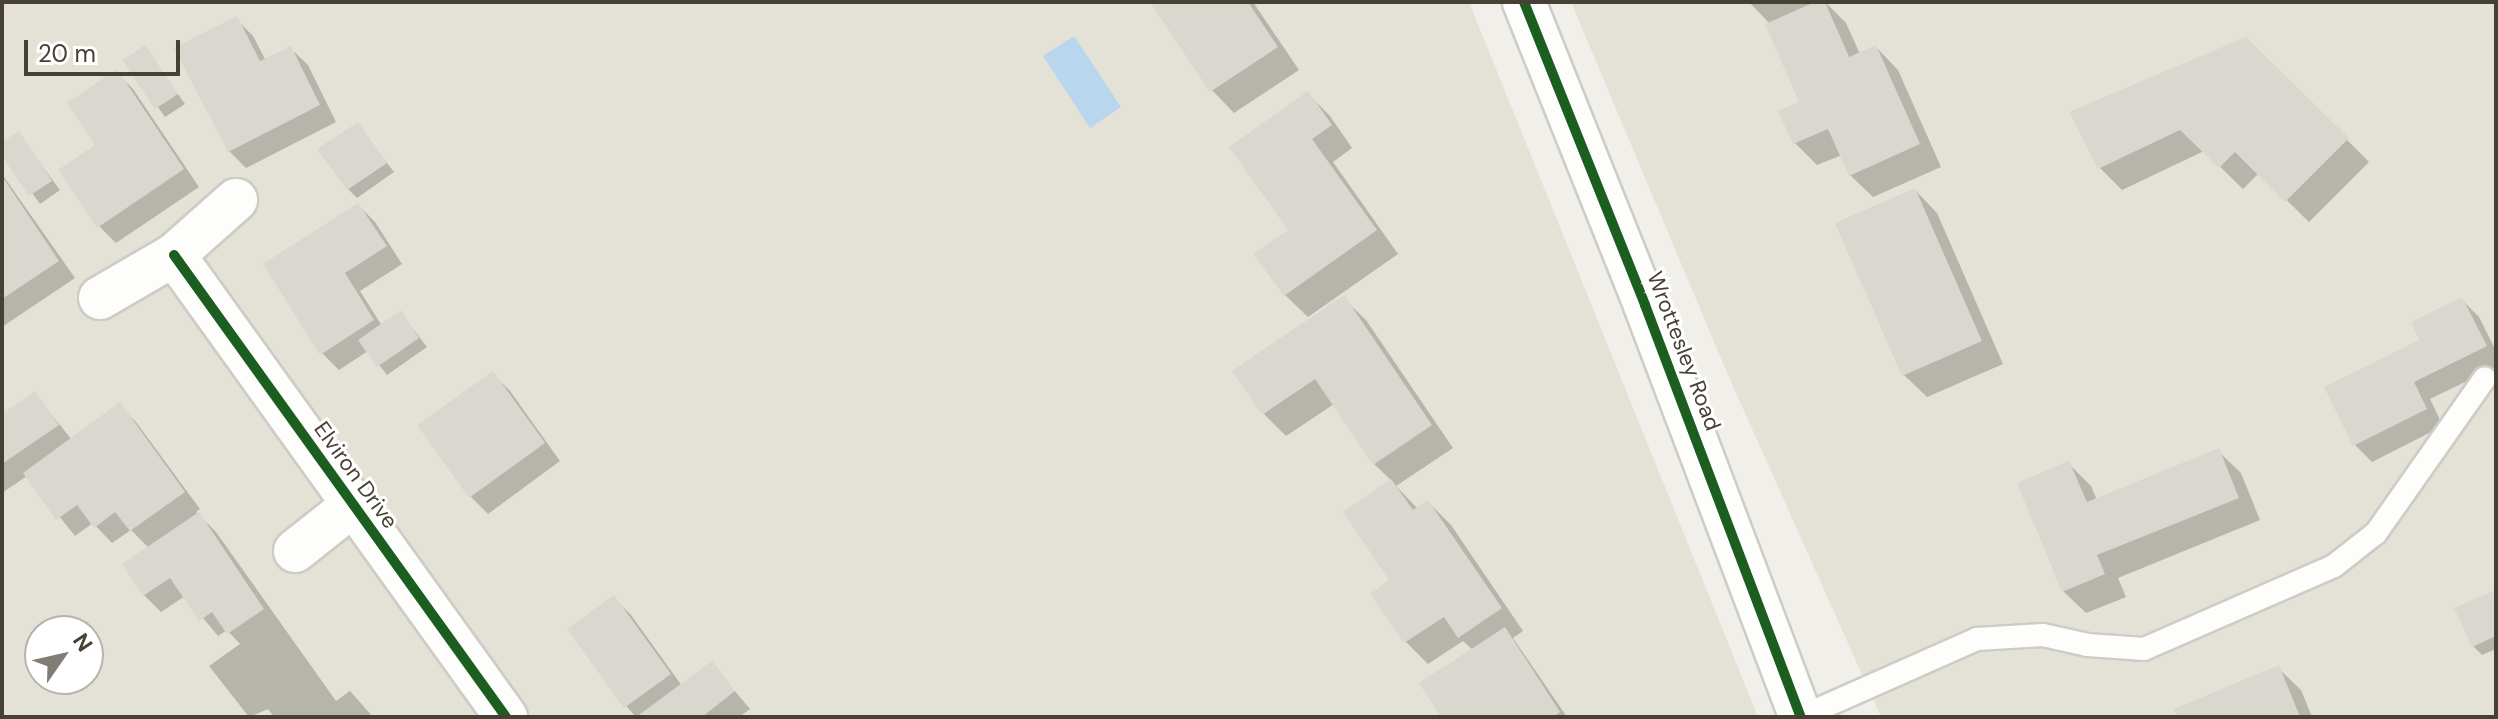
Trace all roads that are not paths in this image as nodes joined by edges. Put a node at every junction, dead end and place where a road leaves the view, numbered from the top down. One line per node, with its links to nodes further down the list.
1 (1524, 2): 9 (street, Wrottesley Road)
2 (236, 200): 3 (street)
3 (174, 255): 4 (street); 6 (street, Elviron Drive)
4 (100, 298)
5 (2485, 378): 9 (lane)
6 (353, 505): 7 (street, Elviron Drive); 8 (street, Elviron Drive)
7 (295, 551)
8 (506, 717)
9 (1801, 717)

